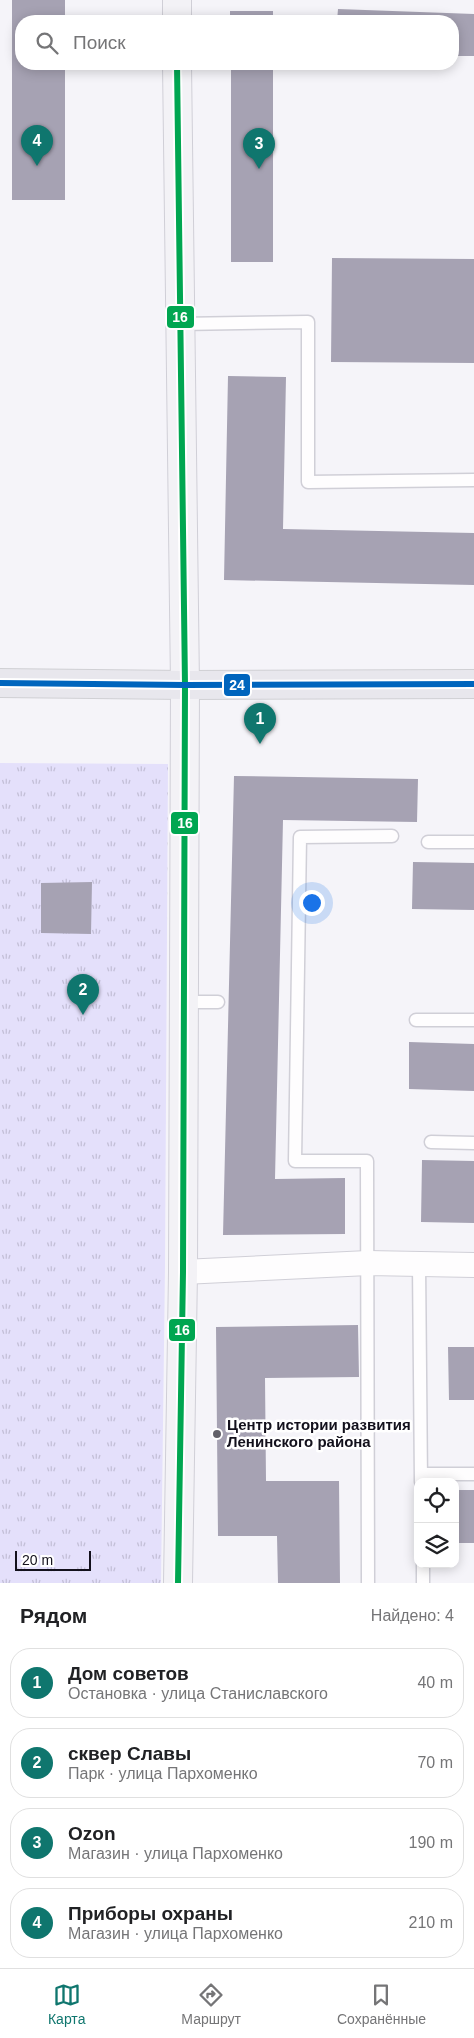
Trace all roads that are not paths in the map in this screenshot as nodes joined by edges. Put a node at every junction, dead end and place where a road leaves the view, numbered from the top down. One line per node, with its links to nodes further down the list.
1 (176, 0): 2 (street)
2 (177, 15)
3 (177, 70): 4 (street)
4 (180, 324): 5 (lane); 8 (street)
5 (474, 480)
6 (0, 683): 8 (main road)
7 (474, 684): 8 (main road)
8 (185, 685): 12 (street)
9 (392, 836): 18 (lane)
10 (428, 842): 11 (lane)
11 (474, 842)
12 (184, 1002): 13 (lane); 21 (street)
13 (218, 1002)
14 (416, 1020): 15 (lane)
15 (474, 1020)
16 (431, 1142): 17 (lane)
17 (474, 1143)
18 (368, 1264): 19 (street); 21 (street); 26 (lane)
19 (419, 1264): 20 (street); 23 (lane)
20 (474, 1265)
21 (183, 1272): 25 (street)
22 (474, 1474): 23 (lane)
23 (421, 1478)
24 (423, 1568): 27 (lane)
25 (178, 1583)
26 (368, 1583)
27 (423, 1583)

